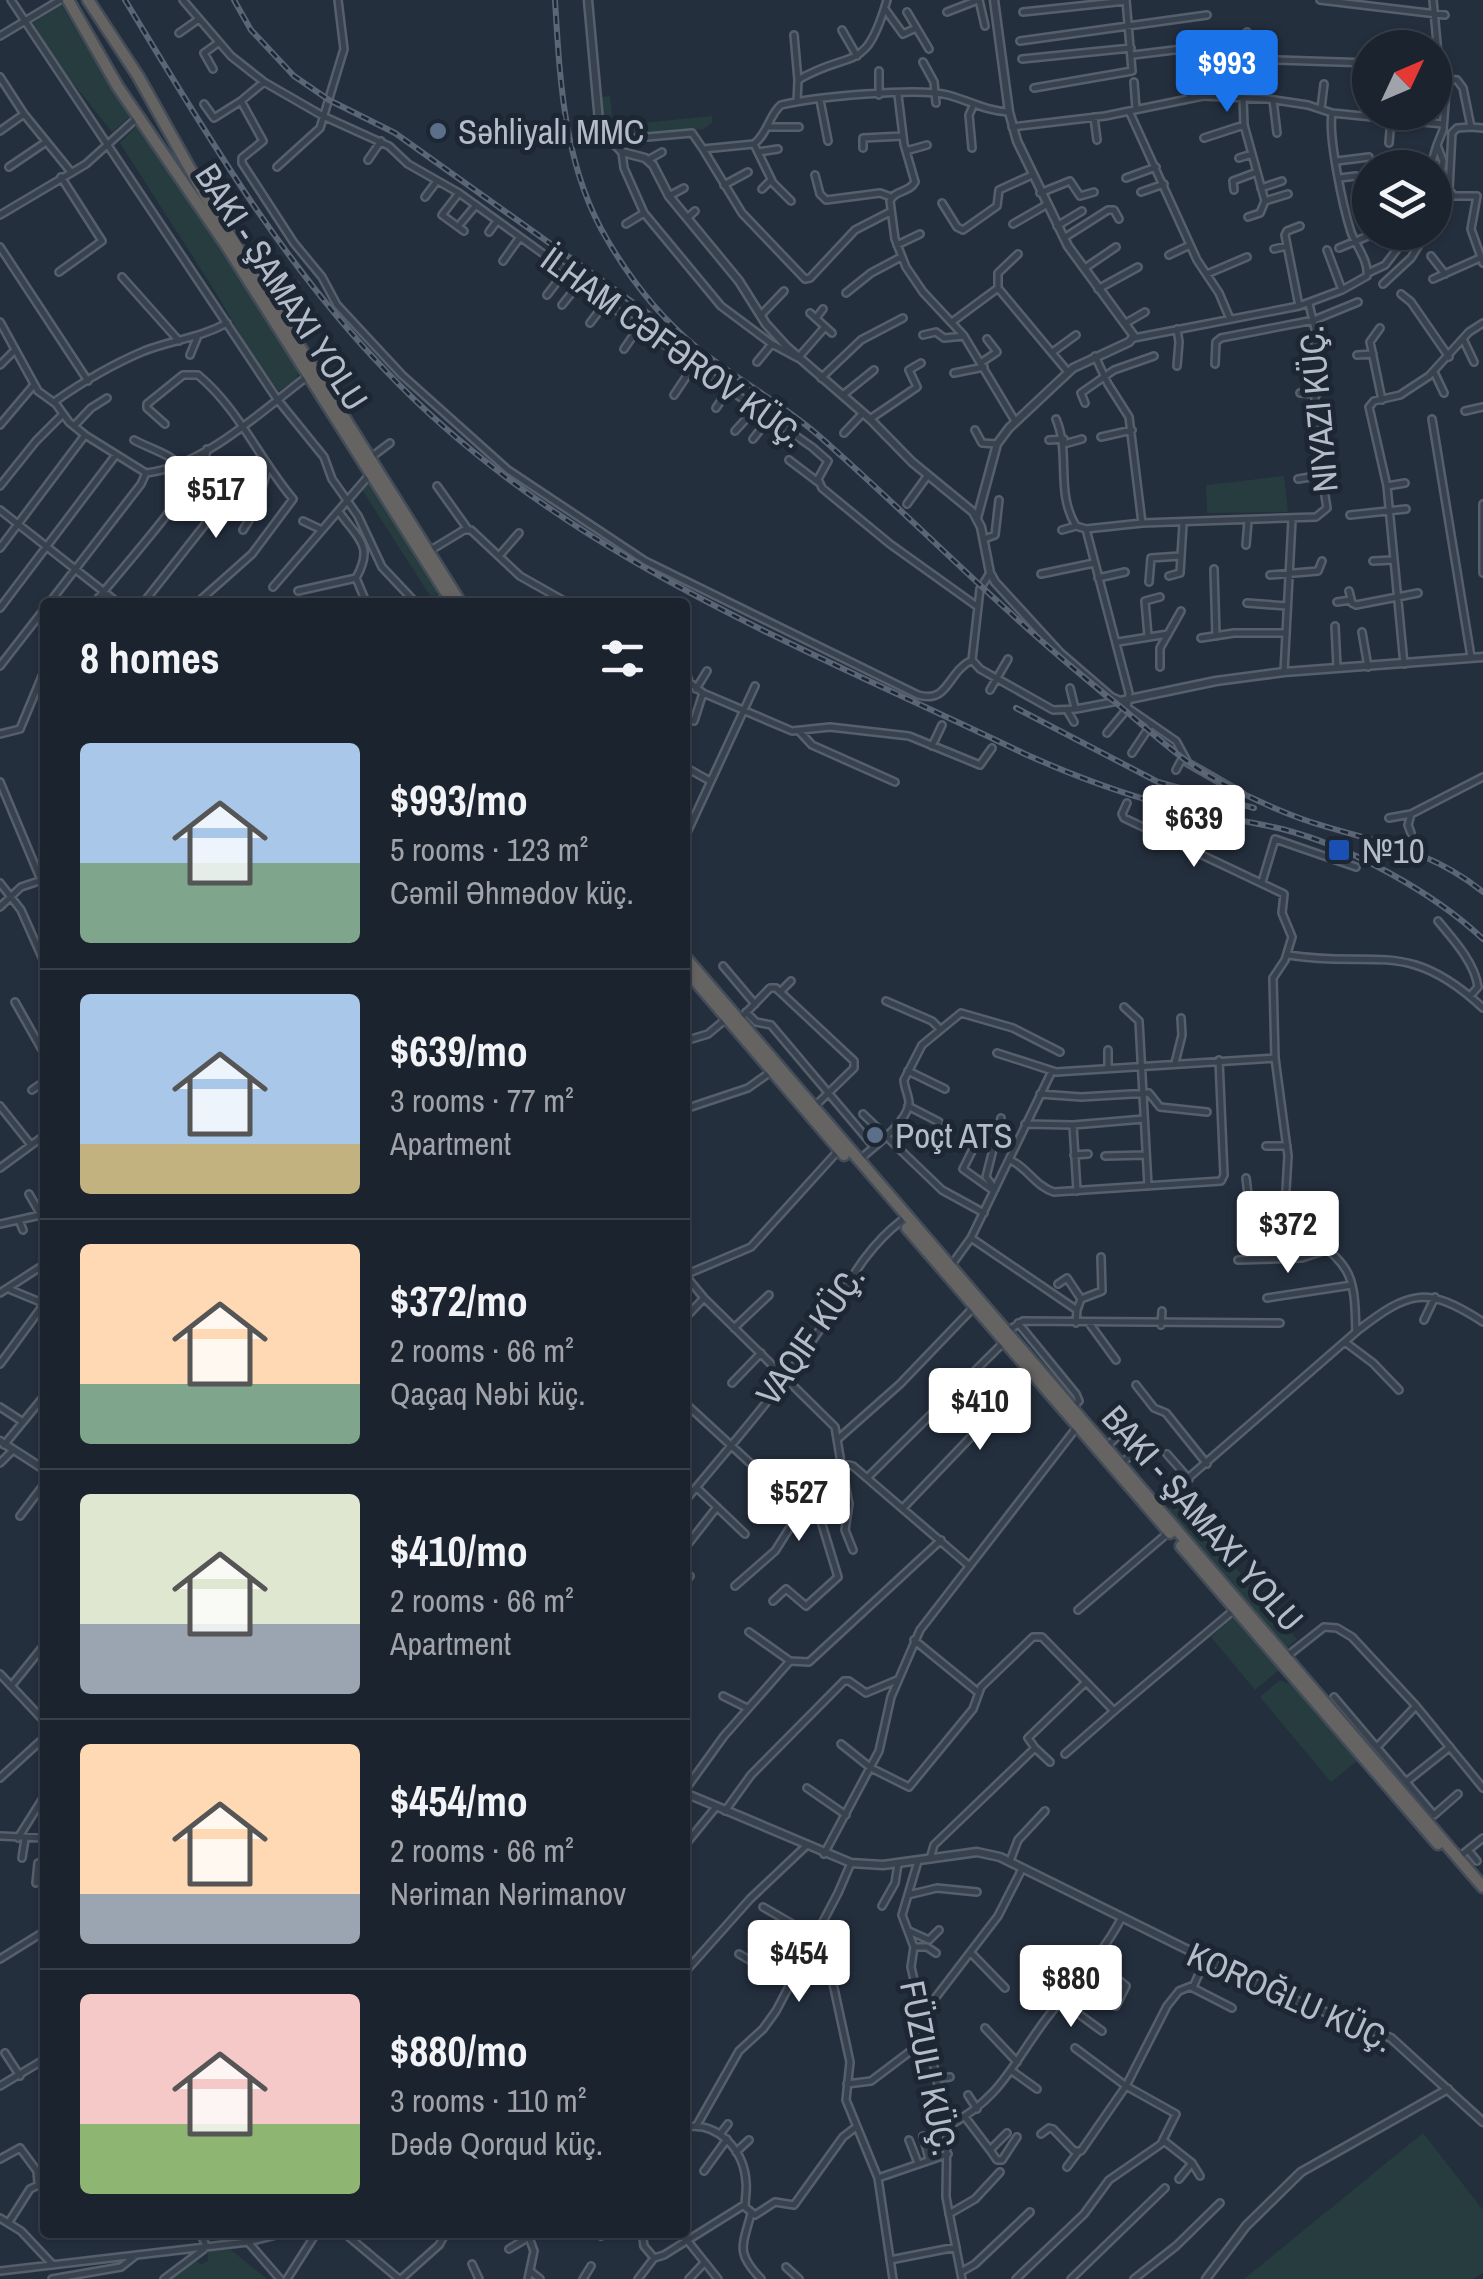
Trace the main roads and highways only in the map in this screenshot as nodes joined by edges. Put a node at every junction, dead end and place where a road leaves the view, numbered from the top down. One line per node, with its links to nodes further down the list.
1 (68, 0): 4 (highway)
2 (88, 0): 3 (highway)
3 (108, 30): 4 (highway); 5 (highway)
4 (90, 40): 6 (highway)
5 (150, 98): 6 (highway); 8 (highway)
6 (135, 113): 7 (highway)
7 (444, 598)
8 (457, 598)
9 (690, 963): 11 (highway)
10 (690, 975): 11 (highway)
11 (737, 1017): 12 (highway); 12 (highway)
12 (1006, 1337): 13 (highway); 14 (highway)
13 (1483, 1887)
14 (1483, 1897)

